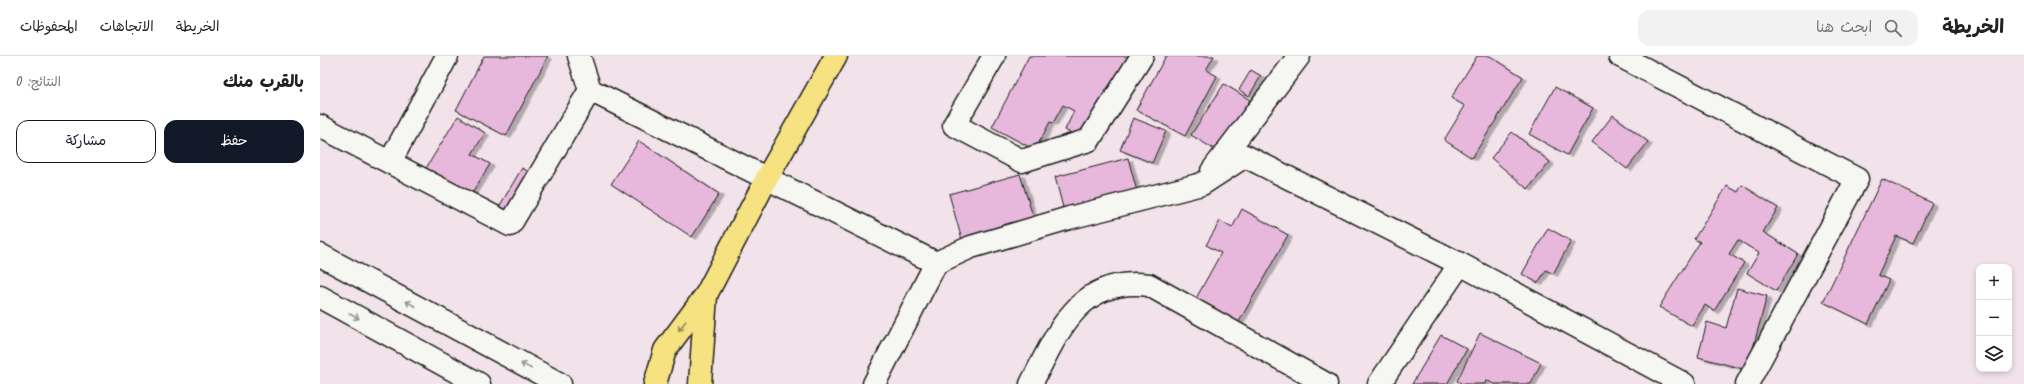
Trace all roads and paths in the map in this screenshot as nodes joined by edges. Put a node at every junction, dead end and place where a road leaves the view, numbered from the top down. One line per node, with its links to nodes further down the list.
1 (447, 56): 10 (street)
2 (579, 56): 8 (street)
3 (836, 56): 11 (main road)
4 (994, 56): 5 (street)
5 (1142, 56)
6 (1620, 56): 27 (street)
7 (1293, 58): 12 (street)
8 (590, 90): 10 (street); 11 (street)
9 (320, 126): 10 (street)
10 (390, 162)
11 (767, 178): 14 (street); 16 (main road)
12 (1202, 184): 14 (street); 15 (street)
13 (320, 255): 19 (street, one-way to 13)
14 (936, 263): 22 (street)
15 (1460, 264): 25 (street); 26 (street)
16 (706, 296): 20 (main road, one-way to 20); 21 (main road)
17 (320, 297): 18 (street, one-way to 18)
18 (479, 384)
19 (560, 384)
20 (655, 384)
21 (700, 384)
22 (874, 384)
23 (1032, 384): 24 (street)
24 (1326, 384)
25 (1379, 384)
26 (1684, 384)
27 (1747, 384)

